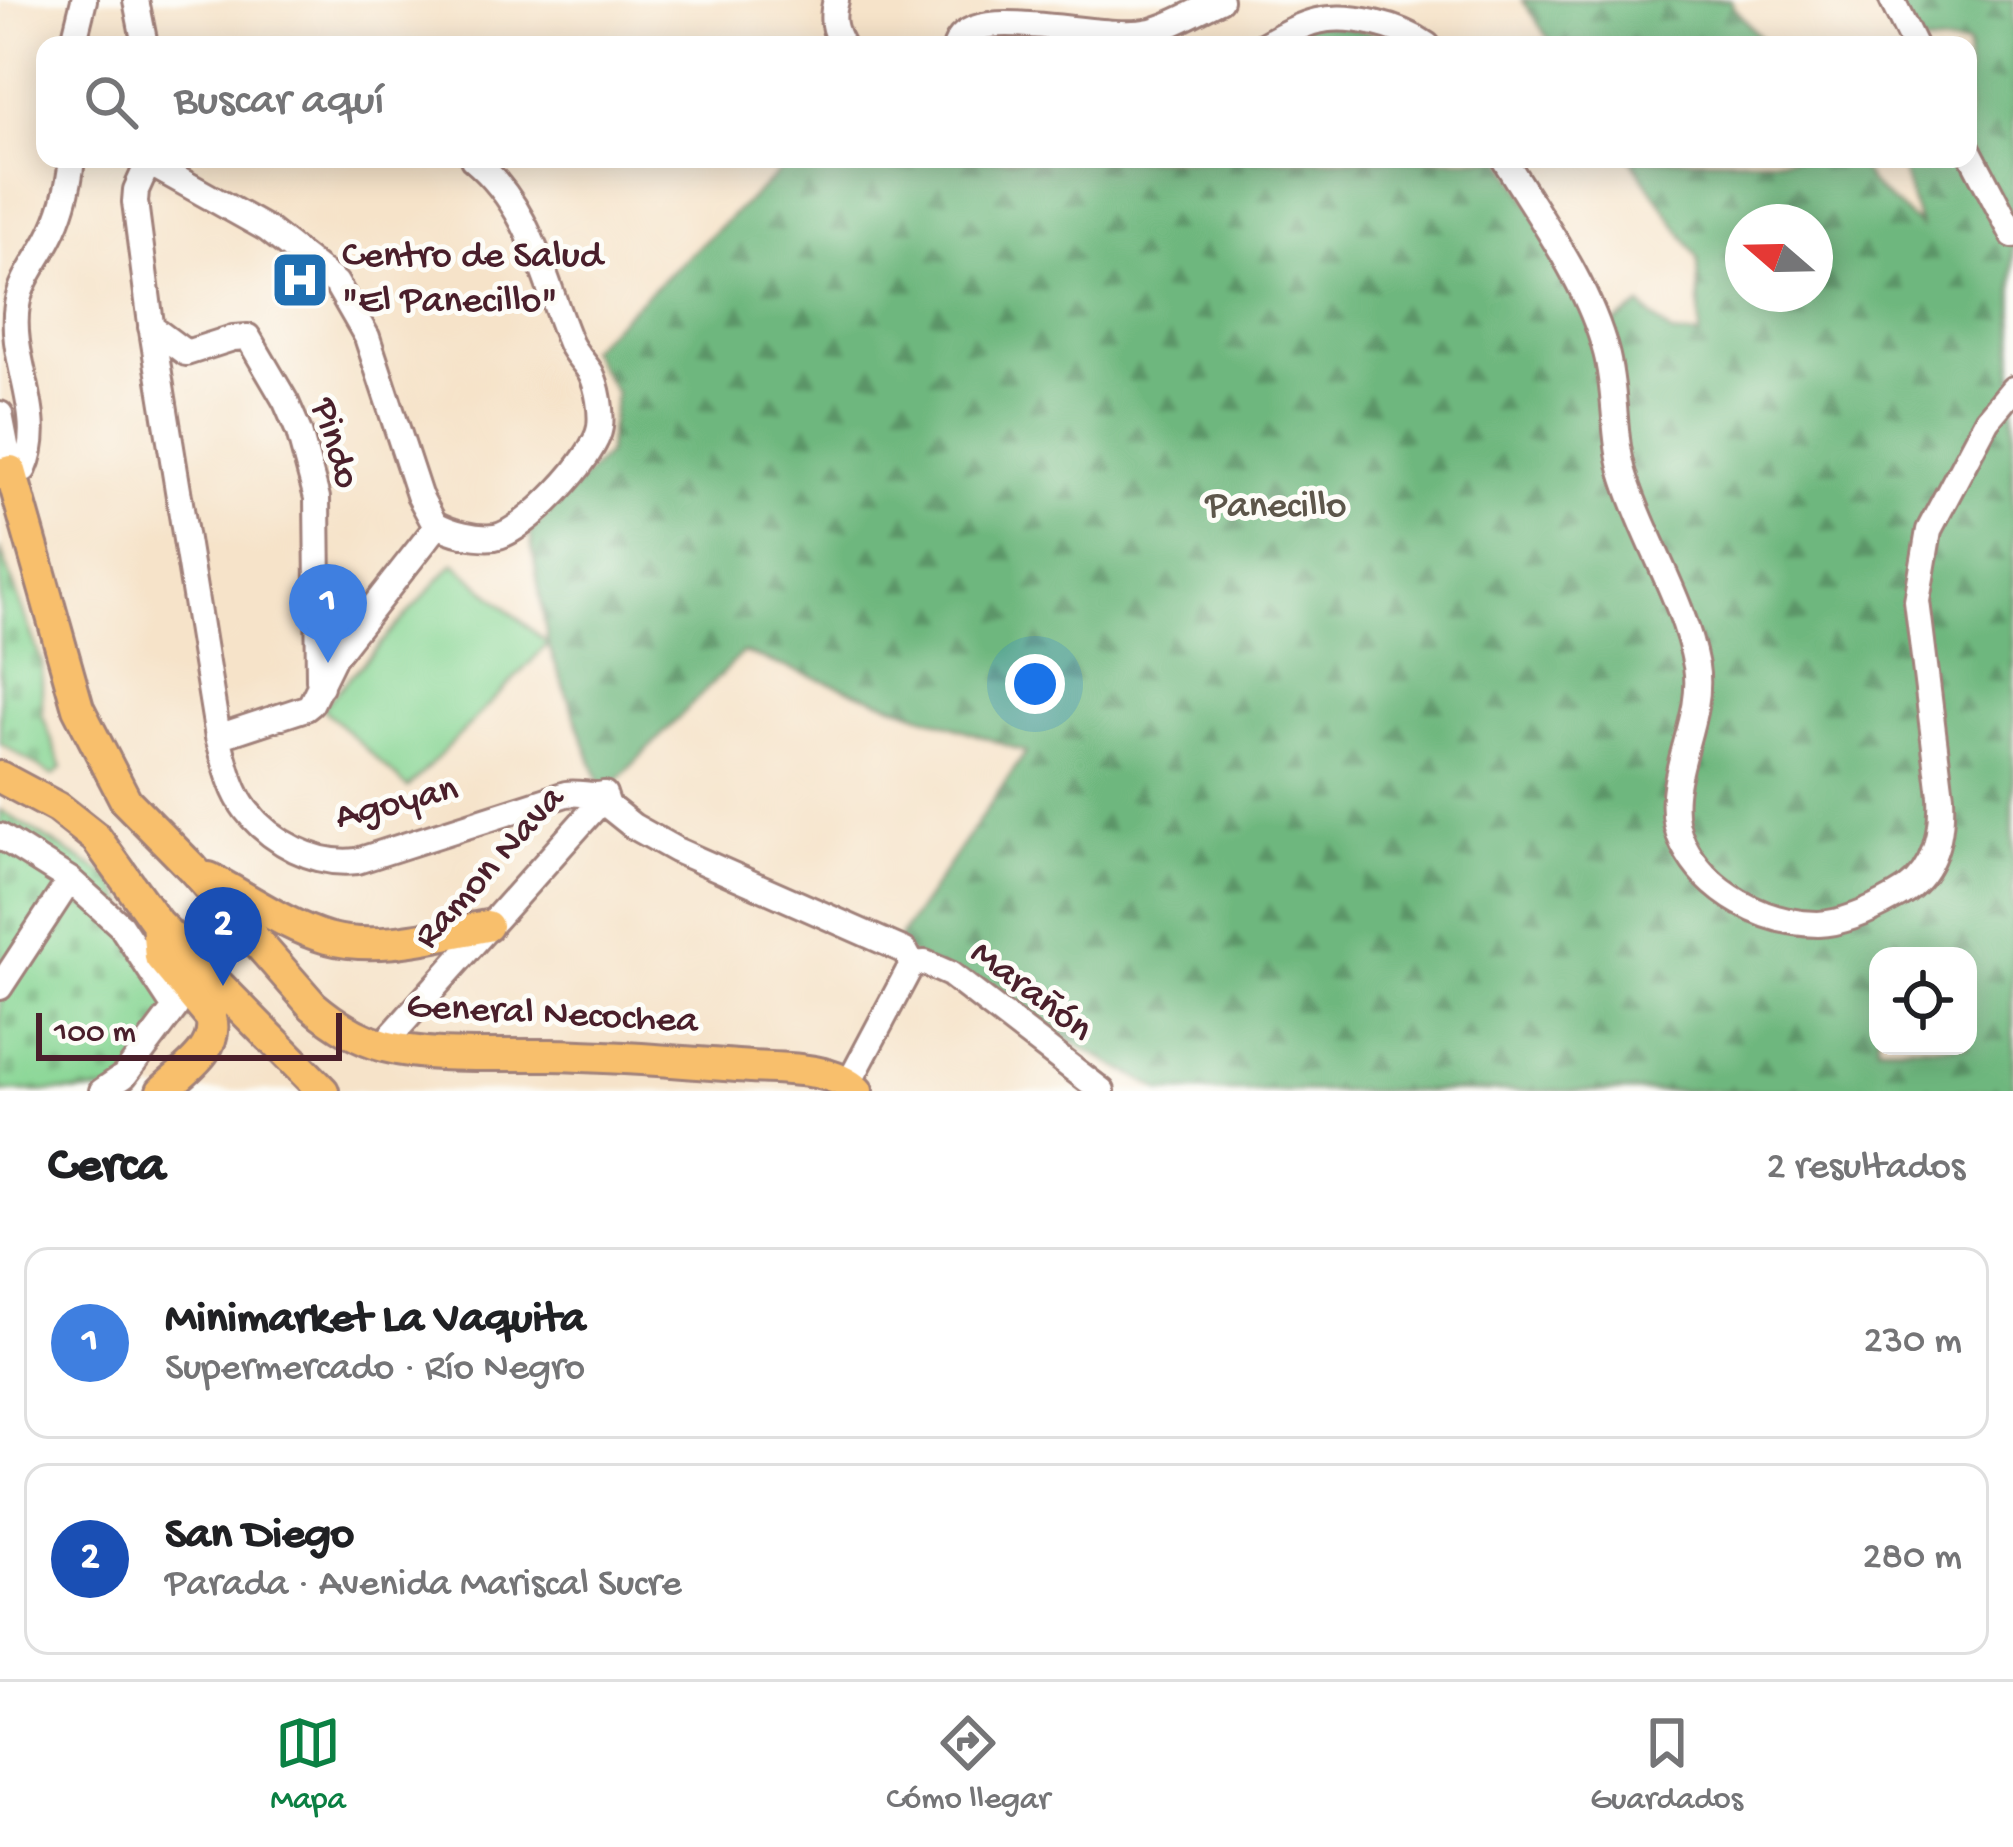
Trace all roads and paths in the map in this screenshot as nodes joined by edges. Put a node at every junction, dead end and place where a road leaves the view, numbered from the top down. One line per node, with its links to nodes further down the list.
1 (84, 0): 6 (street)
2 (136, 0): 7 (street)
3 (836, 0): 8 (street)
4 (1220, 0): 9 (street)
5 (1892, 0): 12 (street)
6 (76, 36)
7 (143, 36)
8 (837, 36)
9 (960, 36)
10 (1283, 36): 11 (street)
11 (1411, 36)
12 (1909, 36)
13 (1977, 166): 19 (street)
14 (71, 168): 23 (street)
15 (146, 168): 20 (street, Agoyan)
16 (159, 168): 24 (street)
17 (482, 168): 24 (street)
18 (1509, 168): 21 (street)
19 (2013, 235)
20 (152, 327): 25 (street, Pindo); 26 (street, Agoyan)
21 (2013, 389)
22 (0, 414): 23 (street)
23 (6, 472): 30 (main road, General Necochea)
24 (437, 526): 25 (street)
25 (322, 686): 26 (street)
26 (218, 737): 28 (street, Agoyan)
27 (0, 776): 32 (main road)
28 (604, 794): 33 (street, Ramon Nava); 34 (street)
29 (0, 836): 31 (street)
30 (193, 868): 33 (main road); 36 (main road, General Necochea)
31 (70, 880): 35 (street); 38 (street)
32 (157, 922): 39 (main road); 40 (main road)
33 (487, 926): 36 (street, Ramon Nava)
34 (912, 964): 37 (street); 41 (street, Marañón)
35 (0, 987)
36 (382, 1046): 37 (main road, General Necochea)
37 (853, 1087)
38 (102, 1091)
39 (162, 1091)
40 (322, 1091)
41 (1102, 1091)

